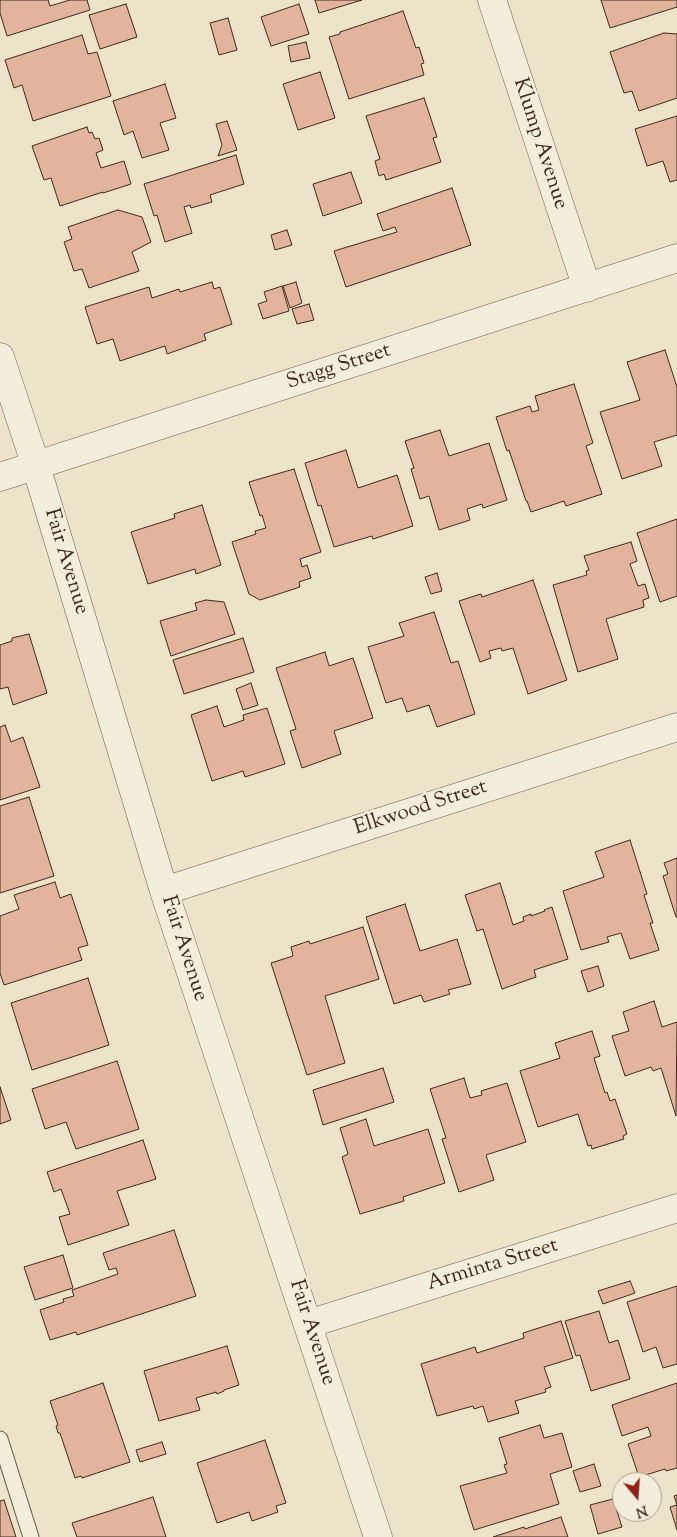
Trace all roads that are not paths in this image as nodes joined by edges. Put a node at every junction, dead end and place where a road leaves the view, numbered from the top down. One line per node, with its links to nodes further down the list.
1 (492, 0): 3 (street, Klump Avenue)
2 (677, 258): 3 (street, Stagg Street)
3 (587, 288): 5 (street, Stagg Street)
4 (0, 357): 5 (street, Fair Avenue)
5 (36, 466): 6 (street, Stagg Street); 8 (street, Fair Avenue)
6 (0, 477)
7 (677, 727): 8 (street, Elkwood Street)
8 (164, 891): 10 (street, Fair Avenue)
9 (677, 1208): 10 (street, Arminta Street)
10 (308, 1324): 13 (street, Fair Avenue)
11 (0, 1439): 12 (lane)
12 (31, 1537)
13 (378, 1537)

